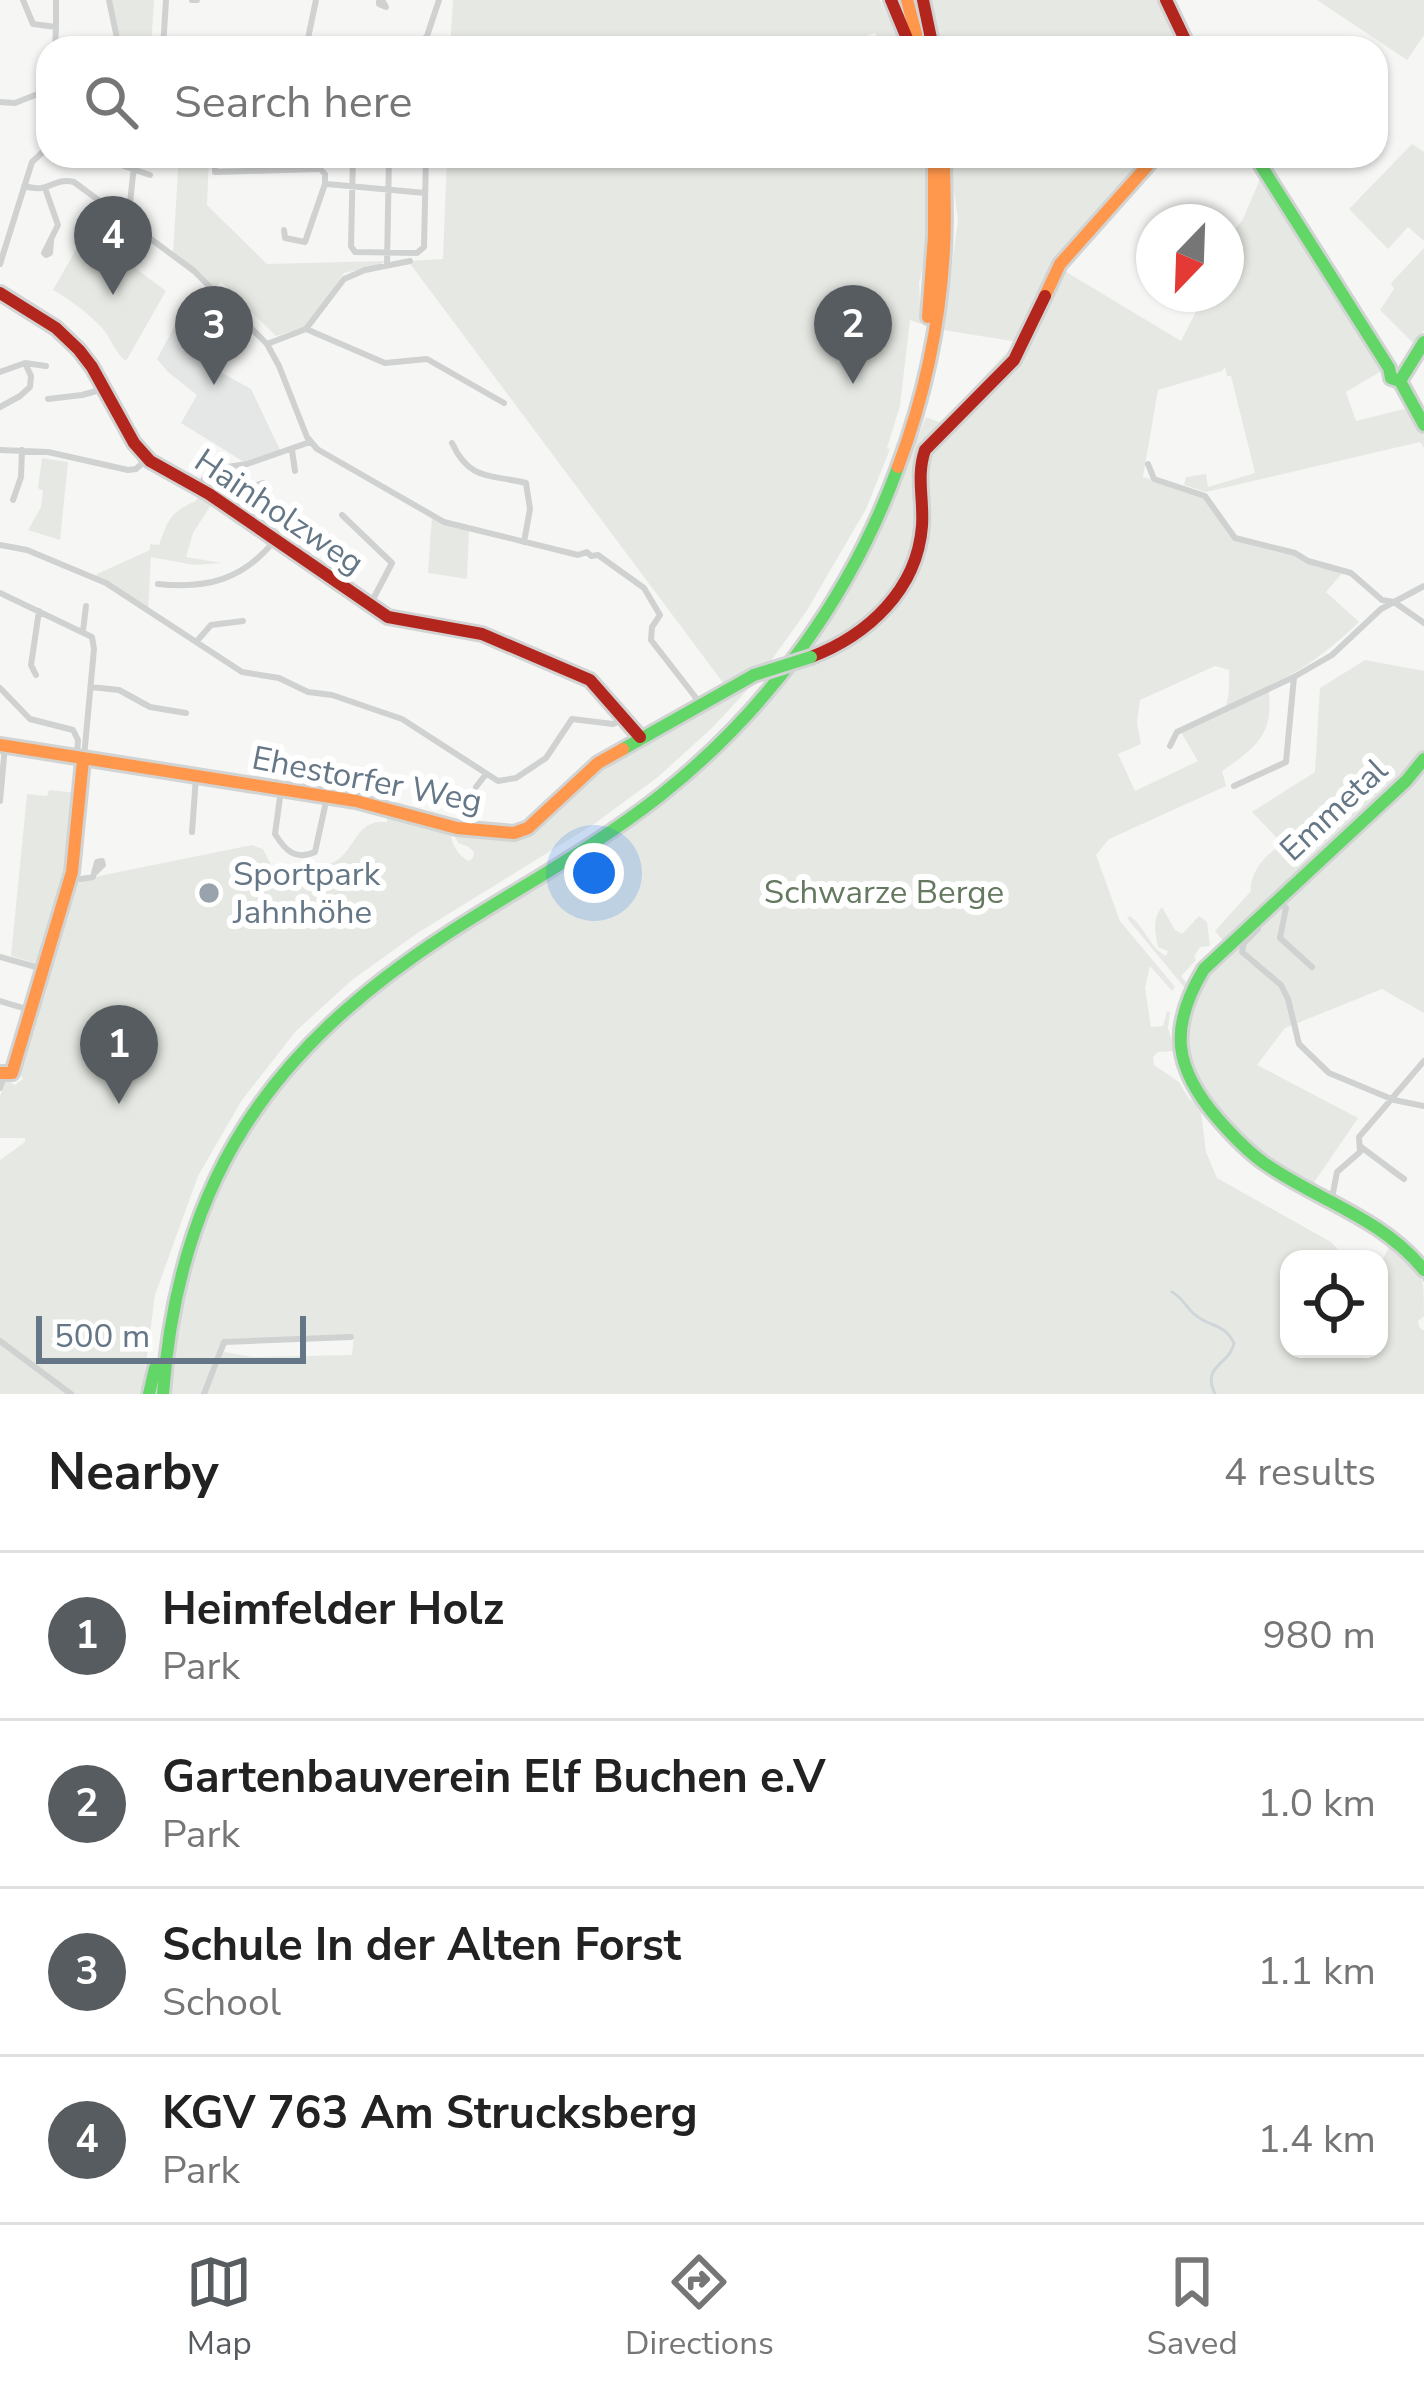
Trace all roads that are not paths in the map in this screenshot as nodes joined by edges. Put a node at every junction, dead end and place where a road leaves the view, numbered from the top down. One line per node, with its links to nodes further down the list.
1 (23, 0): 11 (street)
2 (56, 0): 11 (street)
3 (109, 0): 13 (street)
4 (166, 0): 14 (street)
5 (316, 0): 15 (street)
6 (439, 0): 16 (street)
7 (891, 0): 17 (main road)
8 (910, 0): 18 (main road)
9 (923, 0): 19 (main road)
10 (1166, 0): 20 (main road)
11 (56, 27): 12 (street)
12 (56, 36)
13 (116, 36)
14 (164, 36)
15 (308, 36)
16 (427, 36)
17 (914, 36)
18 (919, 36)
19 (922, 36)
20 (1183, 36)
21 (36, 93): 22 (street)
22 (0, 102)
23 (36, 157): 38 (street)
24 (134, 168): 35 (street); 42 (street)
25 (215, 168): 33 (street)
26 (353, 168): 37 (street)
27 (389, 168): 40 (street)
28 (425, 168): 41 (street)
29 (933, 168): 130 (main road)
30 (944, 168): 130 (main road)
31 (1145, 168): 94 (main road, Ehestorfer Weg, bridge)
32 (1263, 168): 56 (main road)
33 (269, 169): 34 (street)
34 (320, 170): 36 (street)
35 (150, 175)
36 (325, 184): 37 (street); 43 (street)
37 (352, 185): 40 (street); 46 (street)
38 (24, 186): 39 (street); 45 (street)
39 (45, 188): 42 (street); 44 (street)
40 (389, 189): 41 (street); 46 (street)
41 (424, 193): 46 (street)
42 (128, 222): 53 (street)
43 (284, 230)
44 (51, 241)
45 (3, 246): 48 (street)
46 (387, 253): 49 (street)
47 (410, 261): 49 (street)
48 (0, 264)
49 (387, 265): 51 (street)
50 (0, 293): 58 (main road)
51 (306, 329): 53 (street); 60 (street)
52 (1424, 343): 56 (main road)
53 (267, 344): 63 (street)
54 (26, 363): 55 (street); 57 (street); 61 (street)
55 (46, 366)
56 (1400, 371): 62 (main road)
57 (0, 372)
58 (104, 388): 59 (street); 68 (main road)
59 (48, 400)
60 (504, 403)
61 (0, 407)
62 (1424, 425)
63 (310, 442): 67 (street); 77 (street)
64 (452, 443): 77 (street)
65 (0, 450): 66 (street, Hainholzweg)
66 (22, 450): 68 (street, Hainholzweg); 73 (street)
67 (292, 450): 70 (street); 72 (street)
68 (147, 459): 72 (main road, Hainholzweg)
69 (1148, 464): 82 (street)
70 (295, 471)
71 (262, 483): 74 (street)
72 (199, 488): 74 (main road, Hainholzweg)
73 (14, 500)
74 (218, 500): 76 (main road, Hainholzweg)
75 (342, 515): 83 (street, Hainholzweg)
76 (275, 540): 79 (street); 83 (main road, Hainholzweg)
77 (524, 542): 94 (street)
78 (0, 545): 89 (street)
79 (158, 584)
80 (1424, 586): 82 (street)
81 (0, 593): 85 (street)
82 (1394, 602): 87 (street); 91 (street)
83 (370, 605): 96 (main road, Hainholzweg)
84 (86, 606): 88 (street)
85 (39, 611): 88 (street); 90 (street)
86 (243, 621): 89 (street)
87 (1424, 623)
88 (83, 631): 92 (street)
89 (197, 641): 102 (street)
90 (36, 675)
91 (1294, 677): 99 (street); 104 (street)
92 (91, 687): 95 (street); 101 (street)
93 (0, 688): 101 (street)
94 (700, 704): 97 (main road, Ehestorfer Weg)
95 (186, 713)
96 (624, 719): 97 (main road, Hainholzweg); 102 (street)
97 (640, 737): 107 (main road, Ehestorfer Weg)
98 (3, 746): 101 (main road, Ehestorfer Weg); 108 (street)
99 (1170, 746)
100 (1424, 759): 112 (main road, Emmetal)
101 (80, 760): 103 (main road, Ehestorfer Weg); 111 (main road)
102 (486, 774): 105 (street)
103 (196, 777): 106 (main road, Ehestorfer Weg); 109 (street)
104 (1234, 786)
105 (476, 788)
106 (281, 790): 107 (main road, Ehestorfer Weg); 107 (street)
107 (327, 797)
108 (0, 801)
109 (192, 832)
110 (96, 872): 111 (street)
111 (69, 881): 116 (main road)
112 (1278, 898): 113 (main road, Emmetal); 115 (street, Emmetal)
113 (1257, 919): 121 (street); 125 (main road, Emmetal)
114 (0, 957): 116 (street)
115 (1312, 967)
116 (43, 969): 118 (main road)
117 (0, 1001): 118 (street)
118 (30, 1010): 120 (main road)
119 (1424, 1061): 121 (street)
120 (4, 1077)
121 (1394, 1100): 122 (street); 123 (street)
122 (1424, 1106)
123 (1361, 1147): 124 (street); 125 (street)
124 (1404, 1179)
125 (1330, 1201): 126 (main road, Emmetal)
126 (1424, 1270)
127 (352, 1337): 131 (street)
128 (0, 1341): 129 (street)
129 (71, 1394)
130 (155, 1394)
131 (204, 1394)

